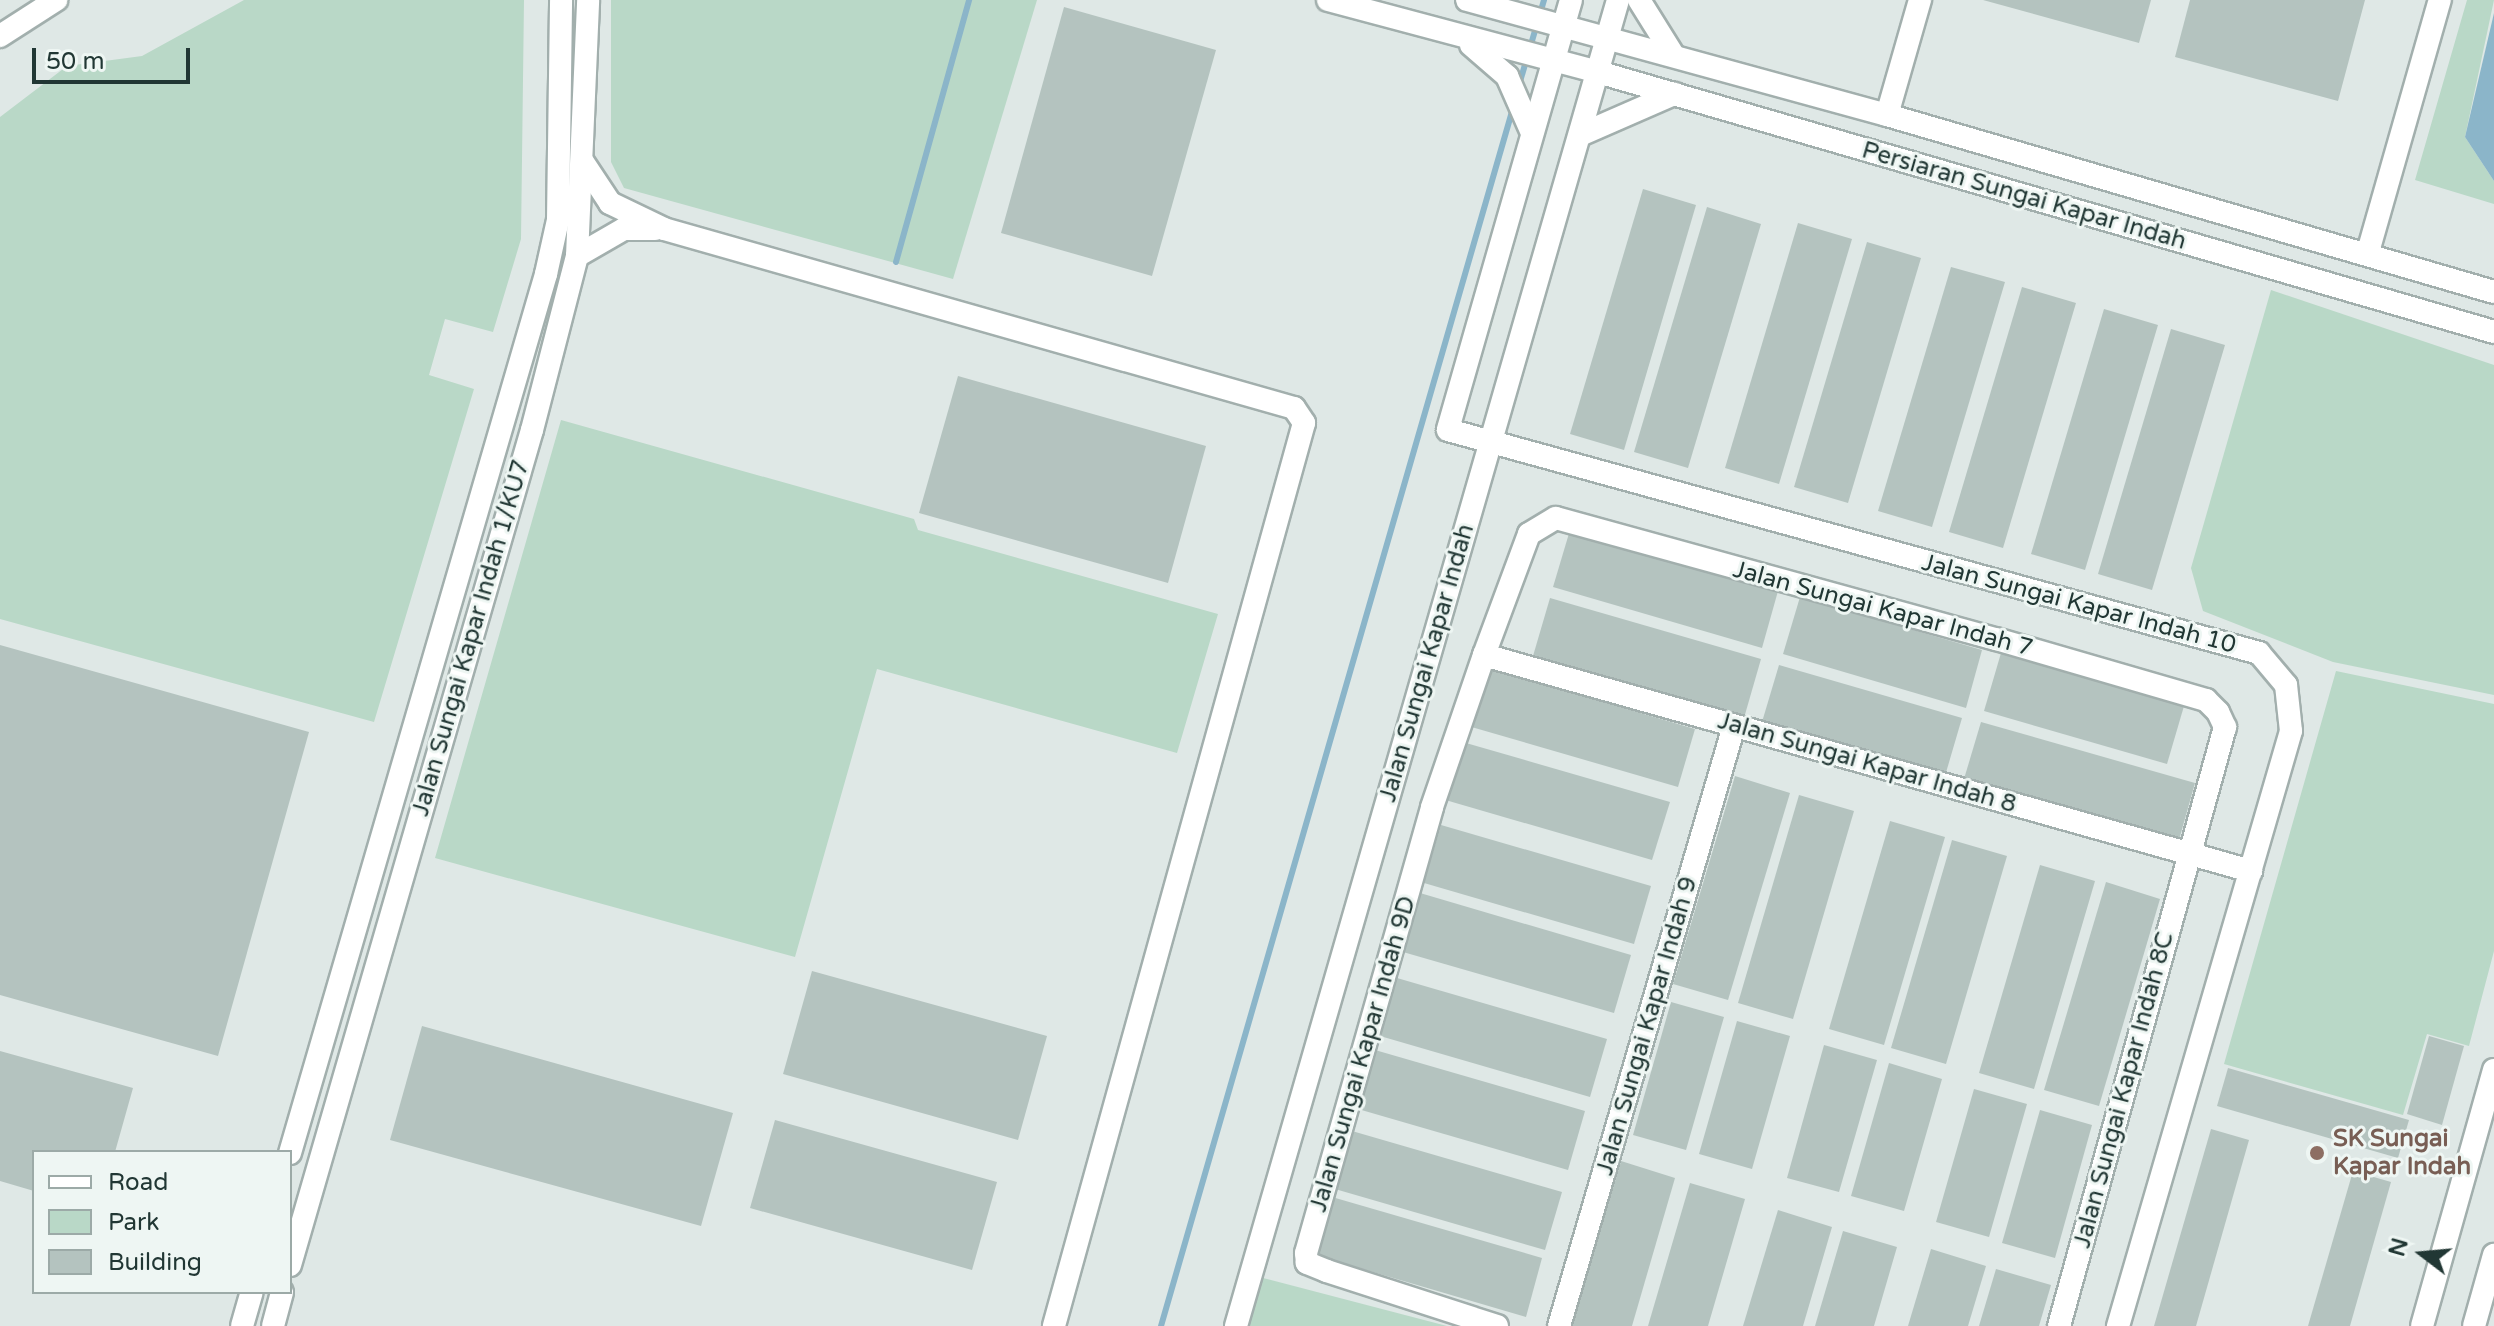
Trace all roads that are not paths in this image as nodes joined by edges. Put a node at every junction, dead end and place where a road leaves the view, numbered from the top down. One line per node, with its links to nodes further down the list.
1 (56, 0): 13 (street)
2 (561, 0): 34 (street, Jalan Sungai Kapar Indah 1/KU7)
3 (588, 0): 22 (street, Jalan Sungai Kapar Indah 1/KU7)
4 (1328, 0): 12 (street, Persiaran Sungai Kapar Indah)
5 (1467, 0): 11 (street, Persiaran Sungai Kapar Indah)
6 (1571, 0): 11 (street)
7 (1618, 0): 14 (street, Jalan Sungai Kapar Indah)
8 (1639, 0): 15 (street)
9 (1920, 0): 19 (street)
10 (2440, 0): 24 (street)
11 (1555, 26): 14 (street, Persiaran Sungai Kapar Indah); 16 (street)
12 (1456, 35): 16 (street, Persiaran Sungai Kapar Indah); 20 (street)
13 (0, 36)
14 (1608, 39): 15 (street, Persiaran Sungai Kapar Indah); 17 (street, Jalan Sungai Kapar Indah)
15 (1674, 56): 19 (street, Persiaran Sungai Kapar Indah)
16 (1546, 59): 17 (street, Persiaran Sungai Kapar Indah); 20 (street)
17 (1598, 72): 18 (street, Persiaran Sungai Kapar Indah); 21 (street, Jalan Sungai Kapar Indah)
18 (1674, 94): 21 (street); 27 (street, Persiaran Sungai Kapar Indah)
19 (1887, 115): 24 (street, Persiaran Sungai Kapar Indah)
20 (1532, 133): 28 (street, Jalan Sungai Kapar Indah 10)
21 (1580, 135): 28 (street, Jalan Sungai Kapar Indah)
22 (583, 162): 23 (street); 25 (street, Jalan Sungai Kapar Indah 1/KU7)
23 (664, 229): 25 (street); 41 (street)
24 (2368, 252): 26 (street, Persiaran Sungai Kapar Indah)
25 (577, 256): 36 (street, Jalan Sungai Kapar Indah 1/KU7)
26 (2494, 292)
27 (2494, 332)
28 (1491, 442): 32 (street, Jalan Sungai Kapar Indah 10); 42 (street, Jalan Sungai Kapar Indah)
29 (1484, 655): 30 (street, Jalan Sungai Kapar Indah 8); 31 (street, Jalan Sungai Kapar Indah 7); 43 (street, Jalan Sungai Kapar Indah 9D)
30 (1734, 726): 31 (street, Jalan Sungai Kapar Indah 8); 44 (street, Jalan Sungai Kapar Indah 9)
31 (2189, 854): 32 (street, Jalan Sungai Kapar Indah 8); 45 (street, Jalan Sungai Kapar Indah 8C)
32 (2251, 871): 46 (street, Jalan Sungai Kapar Indah 10)
33 (2494, 1070): 47 (street)
34 (291, 1150)
35 (2494, 1255): 48 (street)
36 (292, 1258)
37 (251, 1294): 39 (street)
38 (281, 1294): 40 (street)
39 (242, 1326)
40 (273, 1326)
41 (1054, 1326)
42 (1236, 1326)
43 (1497, 1326)
44 (1559, 1326)
45 (2059, 1326)
46 (2118, 1326)
47 (2422, 1326)
48 (2474, 1326)

